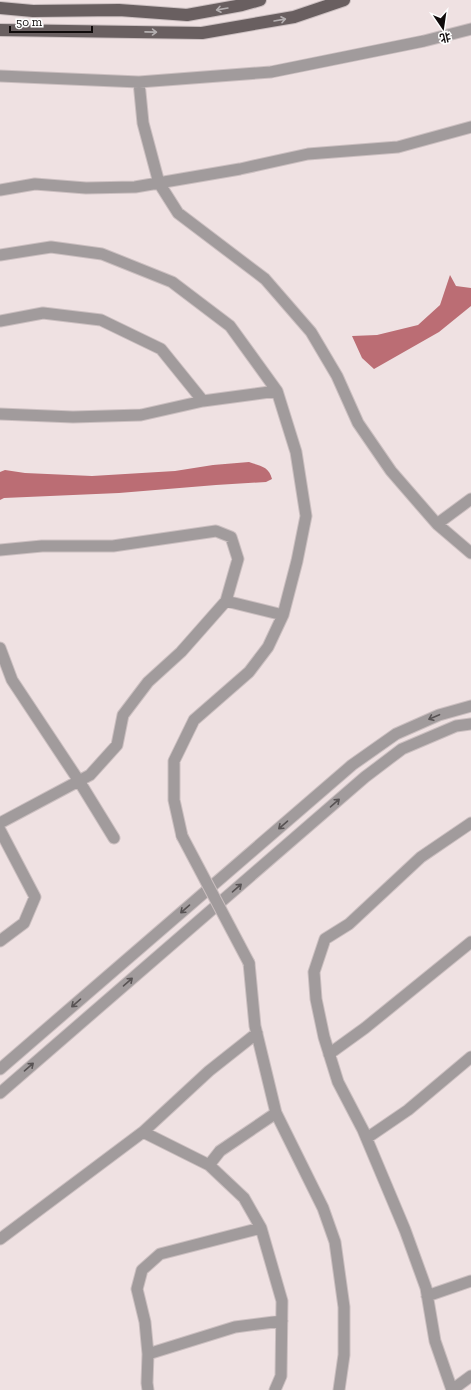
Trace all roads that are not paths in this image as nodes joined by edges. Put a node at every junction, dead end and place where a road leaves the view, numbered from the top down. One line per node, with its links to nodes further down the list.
1 (260, 0): 3 (main road, one-way to 3)
2 (344, 0): 5 (main road, one-way to 2)
3 (0, 8)
4 (471, 29): 7 (street)
5 (0, 30)
6 (0, 76): 7 (street)
7 (139, 82): 9 (street)
8 (471, 127): 9 (street)
9 (159, 183): 10 (street); 17 (street)
10 (0, 190)
11 (0, 255): 13 (street)
12 (0, 321): 14 (street)
13 (276, 391): 14 (street); 21 (street)
14 (203, 401): 15 (street)
15 (0, 414)
16 (471, 499): 17 (street)
17 (437, 524): 19 (street)
18 (0, 550): 20 (street)
19 (471, 553)
20 (226, 601): 21 (street); 25 (street)
21 (283, 615): 32 (street, bridge)
22 (0, 648): 25 (street)
23 (471, 706): 35 (street, one-way to 35)
24 (471, 724): 36 (street, one-way to 24)
25 (79, 781): 26 (street); 29 (street)
26 (0, 823)
27 (471, 823): 33 (street)
28 (0, 830): 30 (street)
29 (114, 838)
30 (0, 941)
31 (471, 942): 33 (street)
32 (257, 1033): 37 (street); 38 (street)
33 (329, 1054): 39 (street)
34 (471, 1057): 39 (street)
35 (0, 1069)
36 (0, 1093)
37 (276, 1113): 40 (street); 50 (street)
38 (143, 1132): 40 (street); 42 (street)
39 (367, 1138): 44 (street)
40 (209, 1165): 41 (street)
41 (261, 1228): 45 (street); 46 (street)
42 (0, 1239)
43 (471, 1282): 44 (street)
44 (427, 1296): 51 (street)
45 (282, 1321): 46 (street); 49 (street)
46 (148, 1354): 48 (street)
47 (471, 1376): 51 (street)
48 (148, 1390)
49 (275, 1390)
50 (339, 1390)
51 (452, 1390)

